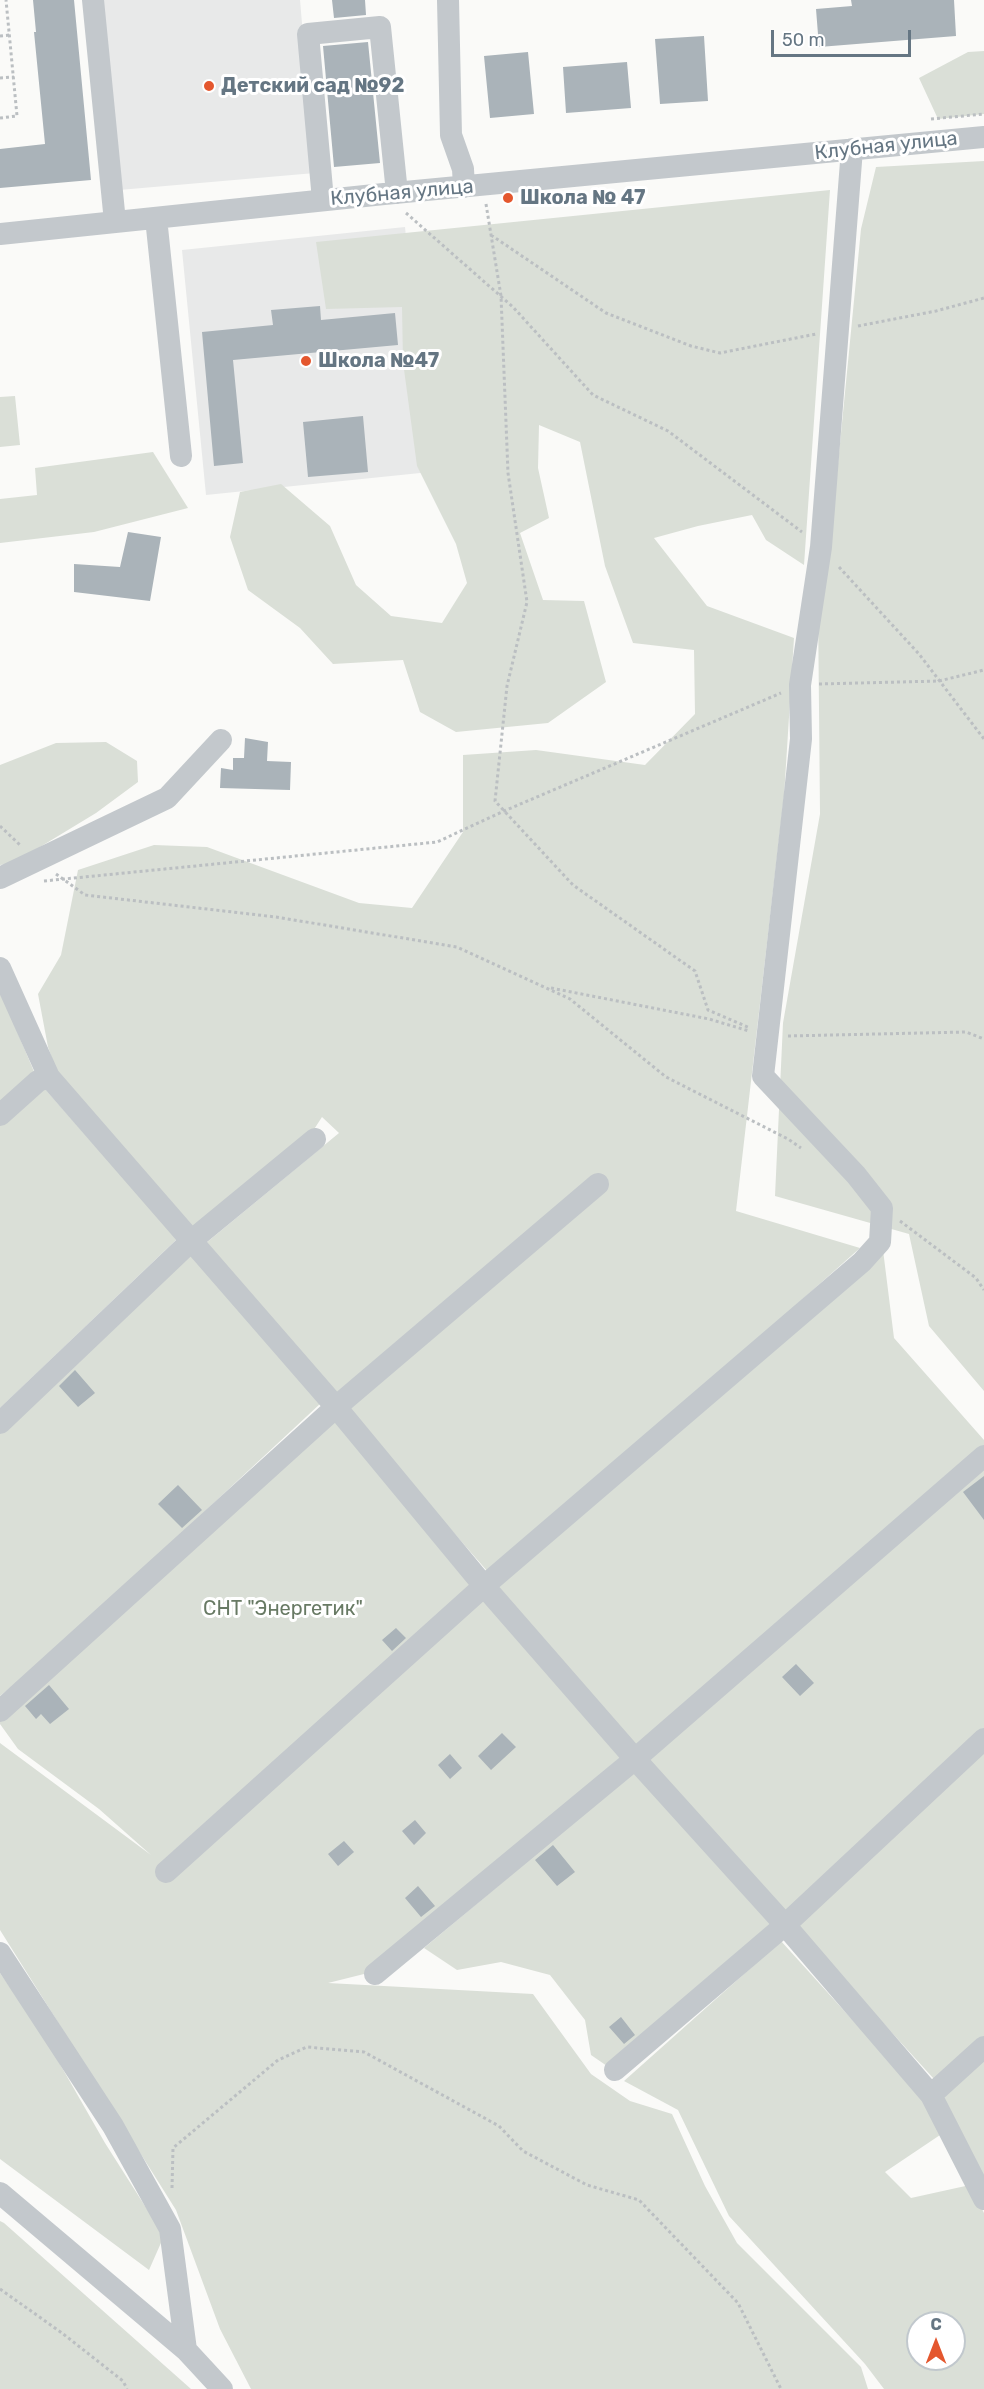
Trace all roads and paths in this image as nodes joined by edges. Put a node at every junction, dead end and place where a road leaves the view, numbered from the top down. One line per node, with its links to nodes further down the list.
1 (6, 0): 4 (path)
2 (93, 0): 16 (street)
3 (448, 0): 11 (street)
4 (10, 35): 5 (path); 6 (path)
5 (0, 36)
6 (14, 77): 7 (path); 8 (path)
7 (0, 78)
8 (0, 118)
9 (984, 136): 10 (street, Клубная улица)
10 (852, 149): 11 (street, Клубная улица); 21 (street)
11 (464, 187): 12 (street, Клубная улица)
12 (391, 193): 13 (street, Клубная улица); 13 (street); 19 (path)
13 (323, 200): 15 (street, Клубная улица)
14 (485, 200): 18 (path)
15 (156, 218): 16 (street, Клубная улица); 22 (street)
16 (115, 222): 17 (street, Клубная улица)
17 (0, 234)
18 (491, 235): 19 (path); 21 (path)
19 (501, 296): 23 (path); 29 (path)
20 (984, 298): 21 (path)
21 (840, 330): 23 (street)
22 (181, 456)
23 (821, 547): 25 (path); 26 (street)
24 (984, 670): 25 (path)
25 (939, 681): 26 (path); 27 (path)
26 (800, 685): 29 (path); 35 (street)
27 (984, 739)
28 (221, 740): 31 (street)
29 (504, 811): 33 (path); 35 (path)
30 (0, 826): 31 (path)
31 (39, 871): 32 (street); 33 (path); 33 (path)
32 (0, 878)
33 (62, 878): 39 (path)
34 (0, 968): 36 (street)
35 (768, 1036): 41 (street)
36 (49, 1077): 37 (street); 42 (street)
37 (0, 1115)
38 (315, 1139): 42 (street)
39 (807, 1153)
40 (598, 1184): 44 (street)
41 (882, 1208): 43 (path); 47 (street)
42 (191, 1241): 44 (street); 45 (street)
43 (984, 1290)
44 (336, 1407): 47 (street); 48 (street)
45 (0, 1423)
46 (984, 1456): 50 (street)
47 (484, 1586): 50 (street); 51 (street)
48 (0, 1711)
49 (984, 1739): 52 (street)
50 (635, 1759): 52 (street); 54 (street)
51 (166, 1872)
52 (785, 1925): 56 (street); 57 (street)
53 (0, 1953): 62 (street)
54 (375, 1974)
55 (984, 2047): 57 (street)
56 (615, 2070)
57 (931, 2095): 60 (street)
58 (0, 2193): 62 (street)
59 (171, 2194): 65 (path)
60 (984, 2199)
61 (0, 2289): 63 (path)
62 (186, 2350): 64 (street)
63 (127, 2389)
64 (222, 2389)
65 (781, 2389)

